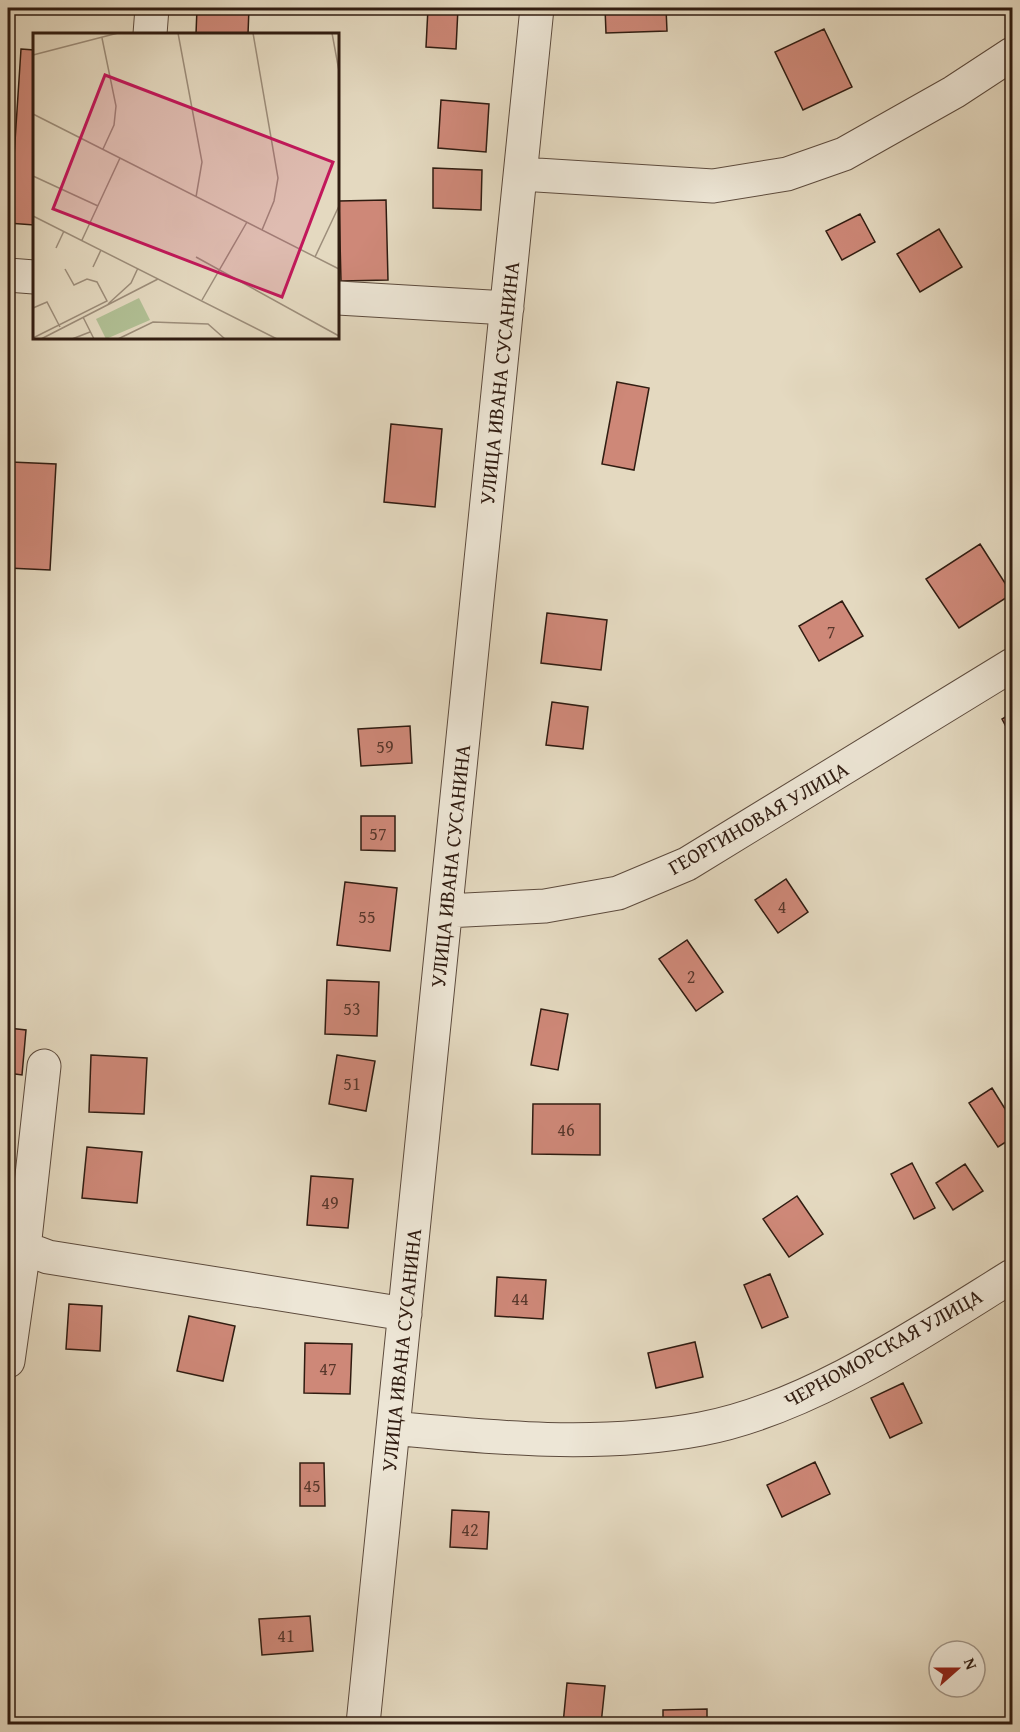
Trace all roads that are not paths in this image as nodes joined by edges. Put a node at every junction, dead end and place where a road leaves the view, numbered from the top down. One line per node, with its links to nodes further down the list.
1 (152, 8): 3 (street)
2 (537, 8): 5 (street, УЛИЦА ИВАНА СУСАНИНА)
3 (150, 33)
4 (1012, 54): 5 (street)
5 (521, 174): 9 (street, УЛИЦА ИВАНА СУСАНИНА)
6 (8, 275): 7 (street)
7 (33, 277)
8 (339, 298): 9 (street)
9 (507, 309): 11 (street, УЛИЦА ИВАНА СУСАНИНА)
10 (1012, 665): 11 (street, ГЕОРГИНОВАЯ УЛИЦА)
11 (446, 911): 15 (street, УЛИЦА ИВАНА СУСАНИНА)
12 (44, 1066): 13 (street)
13 (16, 1248): 15 (street); 16 (street)
14 (1012, 1276): 17 (street, ЧЕРНОМОРСКАЯ УЛИЦА)
15 (405, 1314): 17 (street, УЛИЦА ИВАНА СУСАНИНА)
16 (8, 1361)
17 (393, 1428): 18 (street, УЛИЦА ИВАНА СУСАНИНА)
18 (363, 1725)

